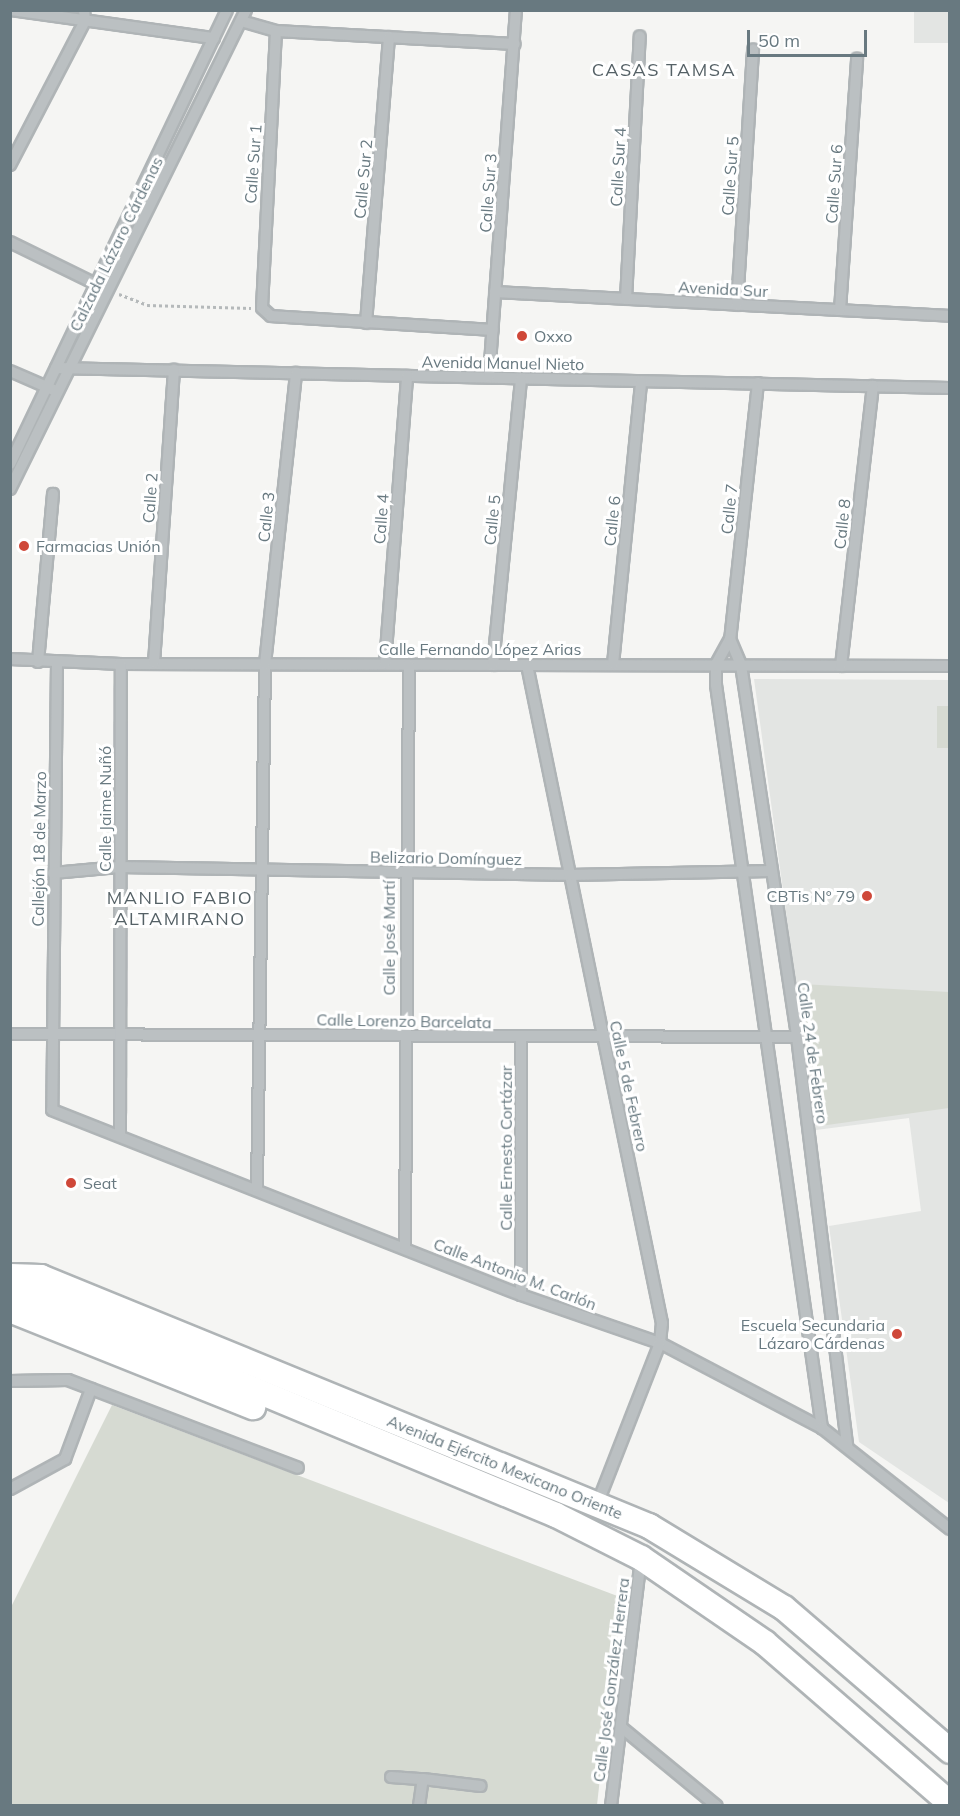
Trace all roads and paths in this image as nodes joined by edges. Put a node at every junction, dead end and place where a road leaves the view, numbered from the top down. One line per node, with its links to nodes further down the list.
1 (11, 10): 5 (street)
2 (227, 10): 10 (street, Calzada Lázaro Cárdenas)
3 (246, 10): 6 (street, Calzada Lázaro Cárdenas)
4 (516, 10): 11 (street, Calle Sur 3)
5 (85, 16): 10 (street); 14 (street)
6 (241, 21): 7 (street); 17 (street, Calzada Lázaro Cárdenas)
7 (276, 31): 9 (street); 20 (street, Calle Sur 1)
8 (640, 36): 19 (street, Calle Sur 4)
9 (389, 37): 11 (street); 24 (street, Calle Sur 2)
10 (214, 38): 16 (street, Calzada Lázaro Cárdenas)
11 (514, 44): 18 (street, Calle Sur 3)
12 (753, 49): 21 (street, Calle Sur 5)
13 (857, 59): 22 (street, Calle Sur 6)
14 (10, 165)
15 (10, 242): 16 (street)
16 (97, 285): 17 (street); 26 (street, Calzada Lázaro Cárdenas)
17 (111, 290): 20 (path); 27 (street, Calzada Lázaro Cárdenas)
18 (495, 292): 19 (street, Avenida Sur); 25 (street, Calle Sur 3)
19 (626, 299): 21 (street, Avenida Sur)
20 (260, 304): 24 (street)
21 (737, 305): 22 (street, Avenida Sur)
22 (840, 310): 23 (street, Avenida Sur)
23 (950, 316)
24 (366, 323): 25 (street)
25 (493, 330): 32 (street, Calle Sur 3)
26 (56, 368): 27 (street, Avenida Manuel Nieto); 37 (street, Calzada Lázaro Cárdenas)
27 (72, 368): 28 (street, Avenida Manuel Nieto); 39 (street, Calzada Lázaro Cárdenas)
28 (174, 370): 30 (street, Avenida Manuel Nieto); 47 (street, Calle 2)
29 (10, 371): 37 (street)
30 (296, 373): 31 (street, Avenida Manuel Nieto); 49 (street, Calle 3)
31 (407, 376): 32 (street, Avenida Manuel Nieto); 50 (street, Calle 4)
32 (489, 377): 33 (street, Avenida Manuel Nieto)
33 (521, 378): 34 (street, Avenida Manuel Nieto); 56 (street, Calle 5)
34 (641, 381): 35 (street, Avenida Manuel Nieto); 52 (street, Calle 6)
35 (758, 383): 36 (street, Avenida Manuel Nieto); 43 (street, Calle 7)
36 (873, 386): 38 (street, Avenida Manuel Nieto); 57 (street, Calle 8)
37 (47, 388): 39 (street); 40 (street, Calzada Lázaro Cárdenas)
38 (950, 388)
39 (60, 393): 41 (street, Calzada Lázaro Cárdenas)
40 (10, 464)
41 (10, 489)
42 (53, 494): 45 (street)
43 (730, 639): 53 (street, Calle 7); 55 (street, Calle 7)
44 (10, 659): 45 (street, Calle Fernando López Arias)
45 (38, 662): 46 (street, Calle Fernando López Arias)
46 (57, 662): 48 (street, Calle Fernando López Arias); 63 (street, Callejón 18 de Marzo)
47 (154, 663): 48 (street, Calle Fernando López Arias); 49 (street, Calle Fernando López Arias)
48 (121, 664): 59 (street, Calle Jaime Nuñó)
49 (265, 664): 50 (street, Calle Fernando López Arias); 60 (street, Calle 3)
50 (386, 664): 51 (street, Calle Fernando López Arias)
51 (409, 664): 56 (street, Calle Fernando López Arias); 61 (street, Calle José Martí)
52 (613, 664): 53 (street, Calle Fernando López Arias); 54 (street, Calle Fernando López Arias)
53 (716, 664): 55 (street, Calle Fernando López Arias); 64 (street)
54 (528, 665): 56 (street, Calle Fernando López Arias); 65 (street, Calle 5 de Febrero)
55 (741, 665): 57 (street, Calle Fernando López Arias); 62 (street, Calle 24 de Febrero)
56 (493, 666)
57 (841, 666): 58 (street, Calle Fernando López Arias)
58 (950, 666)
59 (120, 867): 60 (street, Belizario Domínguez); 63 (street, Belizario Domínguez); 68 (street, Calle Jaime Nuñó)
60 (261, 871): 61 (street, Belizario Domínguez); 69 (street, Calle 3)
61 (404, 872): 65 (street, Belizario Domínguez); 70 (street, Calle José Martí)
62 (771, 872): 64 (street, Belizario Domínguez); 71 (street, Calle 24 de Febrero)
63 (53, 873): 67 (street, Callejón 18 de Marzo)
64 (742, 874): 65 (street, Belizario Domínguez); 74 (street)
65 (569, 875): 73 (street, Calle 5 de Febrero)
66 (10, 1034): 67 (street, Calle Lorenzo Barcelata)
67 (50, 1035): 68 (street, Calle Lorenzo Barcelata); 75 (street, Callejón 18 de Marzo)
68 (118, 1035): 69 (street, Calle Lorenzo Barcelata); 76 (street, Calle Jaime Nuñó)
69 (259, 1035): 70 (street, Calle Lorenzo Barcelata); 77 (street, Calle 3)
70 (403, 1036): 72 (street, Calle Lorenzo Barcelata); 78 (street, Calle José Martí)
71 (797, 1037): 74 (street, Calle Lorenzo Barcelata); 89 (street, Calle 24 de Febrero)
72 (521, 1038): 73 (street, Calle Lorenzo Barcelata); 83 (street, Calle Ernesto Cortázar)
73 (604, 1039): 74 (street, Calle Lorenzo Barcelata); 85 (street, Calle 5 de Febrero)
74 (765, 1040): 88 (street)
75 (52, 1110): 76 (street, Calle Antonio M. Carlón)
76 (120, 1134): 77 (street, Calle Antonio M. Carlón)
77 (257, 1187): 78 (street, Calle Antonio M. Carlón)
78 (405, 1247): 83 (street, Calle Antonio M. Carlón)
79 (10, 1262): 81 (main road)
80 (10, 1276): 81 (main road, Avenida Ejército Mexicano Oriente)
81 (41, 1277): 92 (main road, Avenida Ejército Mexicano Oriente)
82 (10, 1288): 93 (main road, Avenida Ejército Mexicano Oriente)
83 (521, 1295): 85 (street, Calle Antonio M. Carlón)
84 (10, 1310): 93 (main road, Avenida Ejército Mexicano Oriente)
85 (660, 1343): 88 (street, Calle Antonio M. Carlón); 92 (street, Calle 5 de Febrero)
86 (10, 1381): 87 (street)
87 (91, 1389): 90 (street); 91 (street)
88 (822, 1428): 89 (street, Calle Antonio M. Carlón)
89 (847, 1446): 94 (street, Calle Antonio M. Carlón)
90 (298, 1468)
91 (10, 1490)
92 (597, 1505): 98 (main road, Avenida Ejército Mexicano Oriente)
93 (556, 1515): 96 (main road, Avenida Ejército Mexicano Oriente)
94 (945, 1518): 95 (street, Calle Antonio M. Carlón)
95 (950, 1529)
96 (641, 1557): 97 (street, Calle José González Herrera); 102 (main road, Avenida Ejército Mexicano Oriente)
97 (621, 1727): 104 (street, Calle José González Herrera); 105 (street)
98 (950, 1751)
99 (391, 1777): 100 (street)
100 (423, 1779): 101 (street); 103 (street)
101 (481, 1786)
102 (950, 1803)
103 (419, 1806)
104 (611, 1806)
105 (717, 1806)

